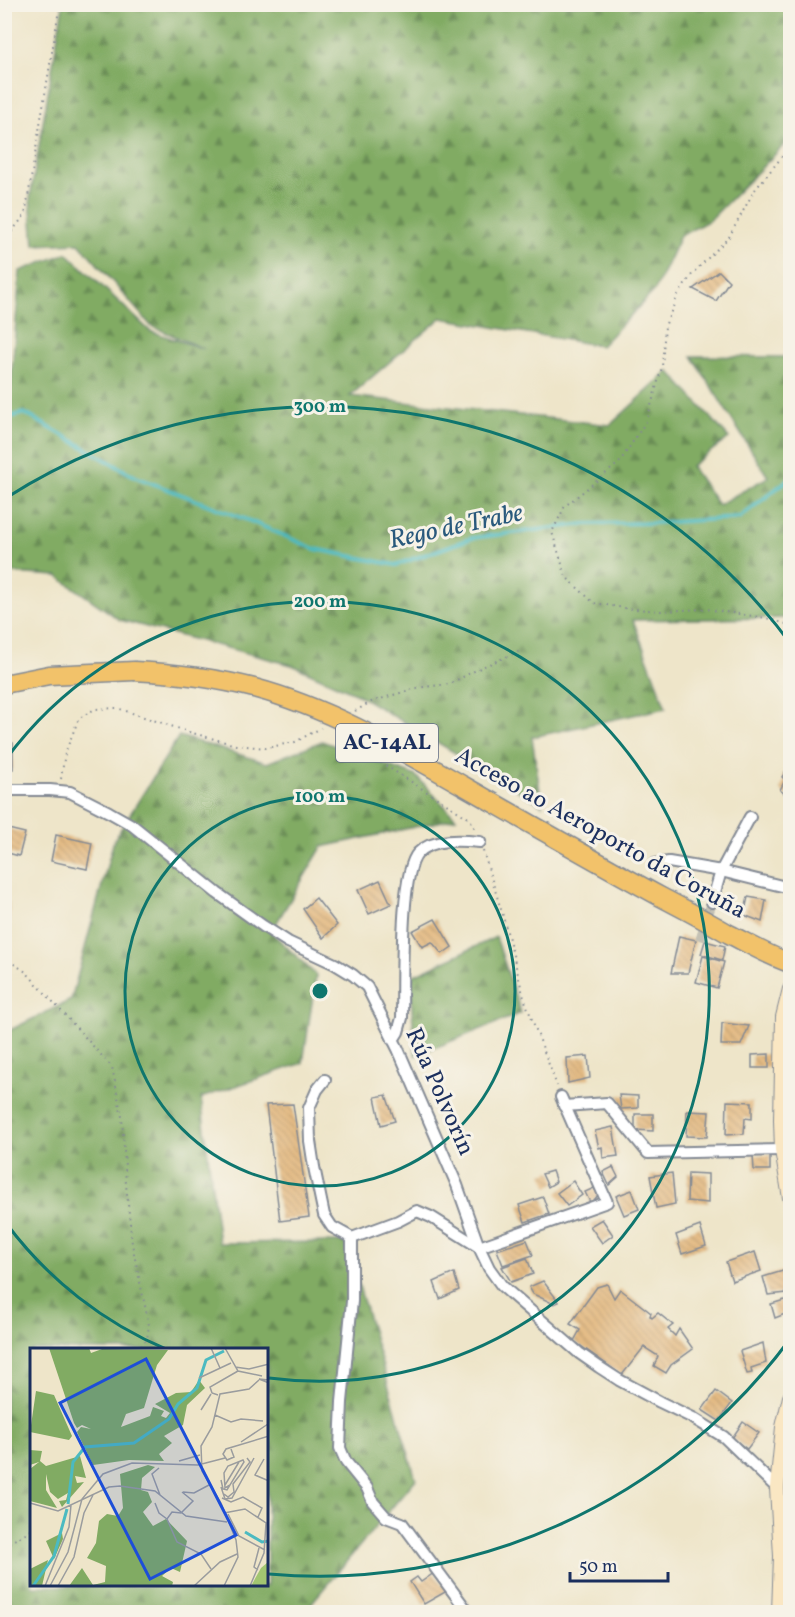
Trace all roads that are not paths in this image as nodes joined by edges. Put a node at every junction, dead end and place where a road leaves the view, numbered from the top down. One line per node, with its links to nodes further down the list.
1 (4, 684): 9 (highway, Acceso ao Aeroporto da Coruña / AC-14AL, bridge)
2 (4, 790): 11 (street, Rúa Polvorín)
3 (750, 817): 6 (street)
4 (480, 842): 11 (street)
5 (655, 864): 6 (street)
6 (721, 871): 7 (street); 8 (street)
7 (790, 888)
8 (712, 902)
9 (790, 963)
10 (790, 988): 13 (street)
11 (393, 1040): 16 (street, Rúa Polvorín)
12 (325, 1080): 15 (street)
13 (782, 1150): 14 (street); 16 (street)
14 (790, 1198)
15 (352, 1238): 16 (street); 19 (street)
16 (478, 1247): 18 (street, Rúa Polvorín)
17 (790, 1397): 18 (street)
18 (777, 1488): 20 (street)
19 (468, 1612)
20 (779, 1612)

